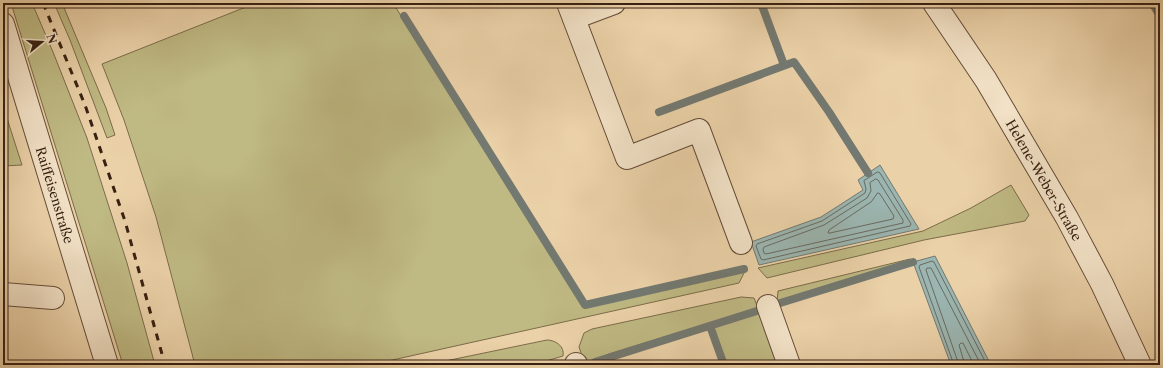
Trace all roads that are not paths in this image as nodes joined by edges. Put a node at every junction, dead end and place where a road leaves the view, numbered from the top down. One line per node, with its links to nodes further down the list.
1 (614, 3): 3 (street)
2 (934, 3): 11 (street, Helene-Weber-Straße)
3 (571, 10): 5 (street)
4 (3, 24): 9 (street, Raiffeisenstraße)
5 (741, 243)
6 (3, 294): 7 (street)
7 (53, 298)
8 (768, 306): 10 (street)
9 (107, 365)
10 (789, 365)
11 (1140, 365)

